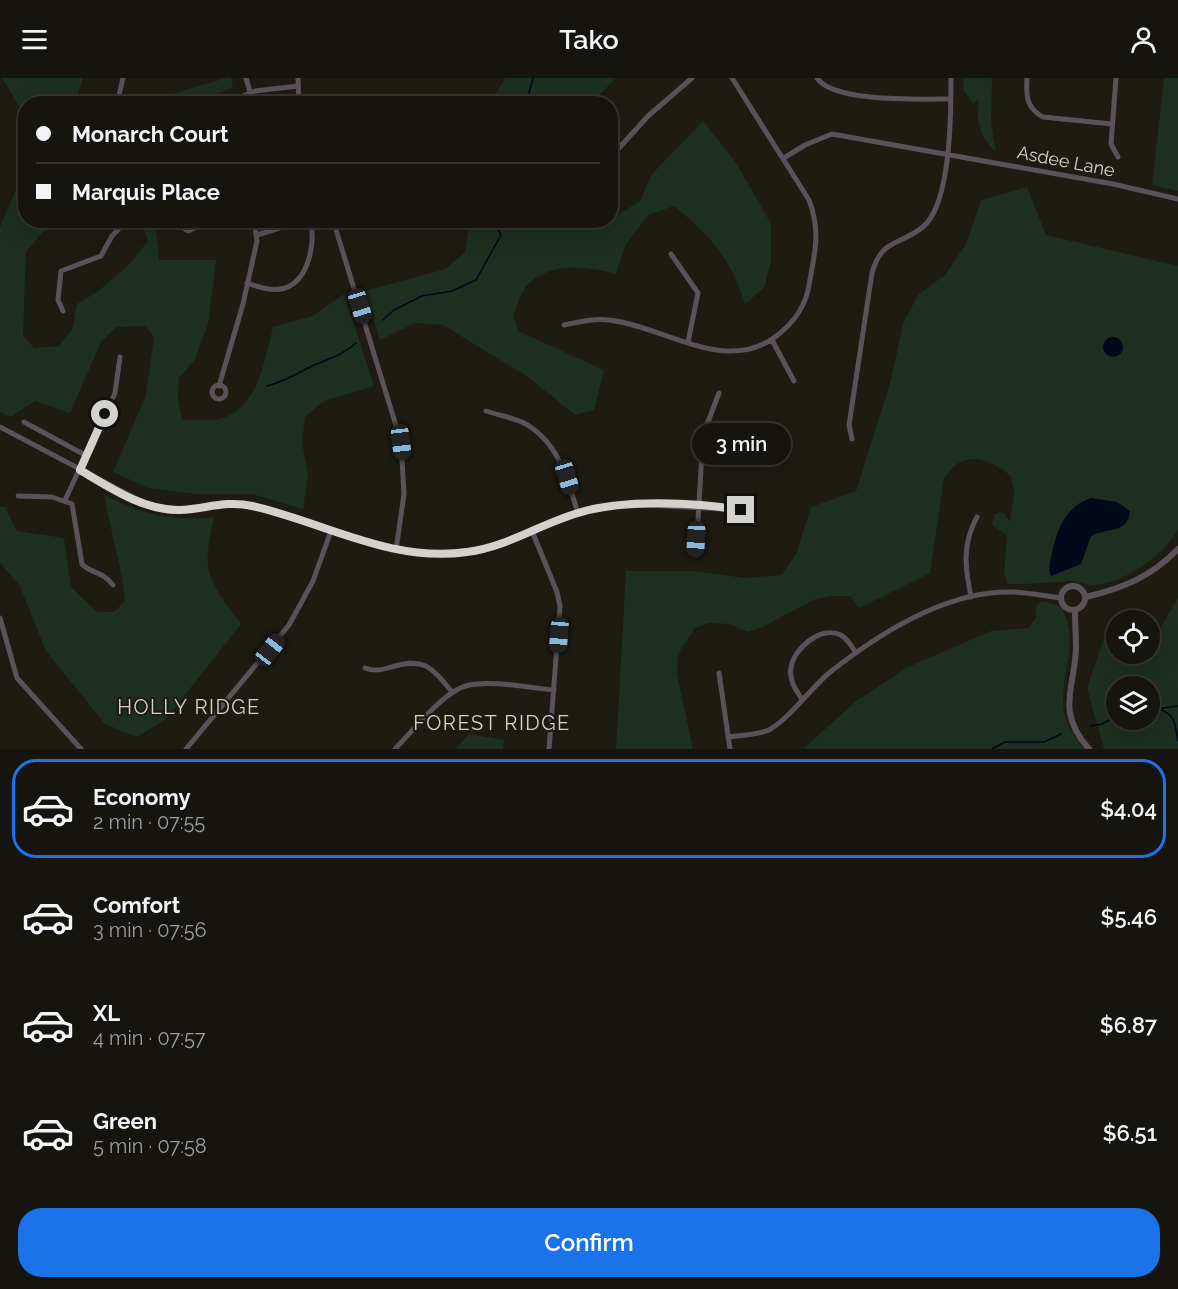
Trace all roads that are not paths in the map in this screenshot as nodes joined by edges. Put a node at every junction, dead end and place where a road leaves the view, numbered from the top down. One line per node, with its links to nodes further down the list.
1 (123, 78): 12 (street)
2 (246, 78): 11 (street)
3 (298, 78): 10 (street)
4 (692, 78): 17 (street)
5 (732, 78): 20 (street)
6 (817, 78): 15 (street)
7 (951, 78): 15 (street)
8 (1028, 78): 16 (street)
9 (1116, 78): 16 (street)
10 (298, 86): 11 (street); 14 (street)
11 (250, 92): 13 (street)
12 (119, 96)
13 (241, 96)
14 (299, 96)
15 (951, 99): 18 (street)
16 (1112, 124): 19 (street)
17 (618, 149)
18 (947, 154): 20 (street, Asdee Lane); 21 (street, Asdee Lane); 41 (street)
19 (1118, 157)
20 (784, 158): 32 (street)
21 (1178, 199)
22 (120, 228): 30 (street)
23 (256, 228): 27 (street)
24 (279, 228): 27 (street)
25 (310, 228): 29 (street)
26 (335, 228): 53 (street)
27 (257, 235): 29 (street)
28 (671, 254): 33 (street)
29 (248, 283): 36 (street)
30 (63, 311)
31 (564, 325): 33 (street)
32 (772, 340): 33 (street); 35 (street)
33 (688, 342)
34 (120, 357): 42 (street)
35 (794, 381)
36 (219, 386)
37 (719, 393): 46 (street)
38 (486, 411): 48 (street)
39 (24, 422): 42 (street)
40 (0, 427): 43 (street)
41 (852, 439)
42 (87, 456): 43 (street)
43 (80, 470): 45 (street); 50 (street)
44 (18, 496): 45 (street)
45 (65, 500): 55 (street)
46 (698, 506): 47 (street); 48 (street); 54 (street)
47 (741, 510)
48 (578, 513): 51 (street)
49 (977, 517): 56 (street)
50 (331, 531): 53 (street); 69 (street)
51 (532, 531): 53 (street); 64 (street)
52 (1178, 549): 57 (street)
53 (396, 550)
54 (696, 555)
55 (113, 585)
56 (971, 597): 58 (street); 61 (street)
57 (1086, 597): 58 (street); 59 (street)
58 (1061, 598): 59 (street)
59 (1074, 610): 73 (street)
60 (0, 618): 68 (street)
61 (856, 653): 66 (street); 66 (street)
62 (365, 668): 65 (street)
63 (719, 674): 67 (street)
64 (554, 690): 65 (street); 71 (street)
65 (452, 692): 70 (street)
66 (802, 699): 67 (street)
67 (729, 737): 72 (street)
68 (81, 749)
69 (186, 749)
70 (395, 749)
71 (549, 749)
72 (730, 749)
73 (1089, 749)

